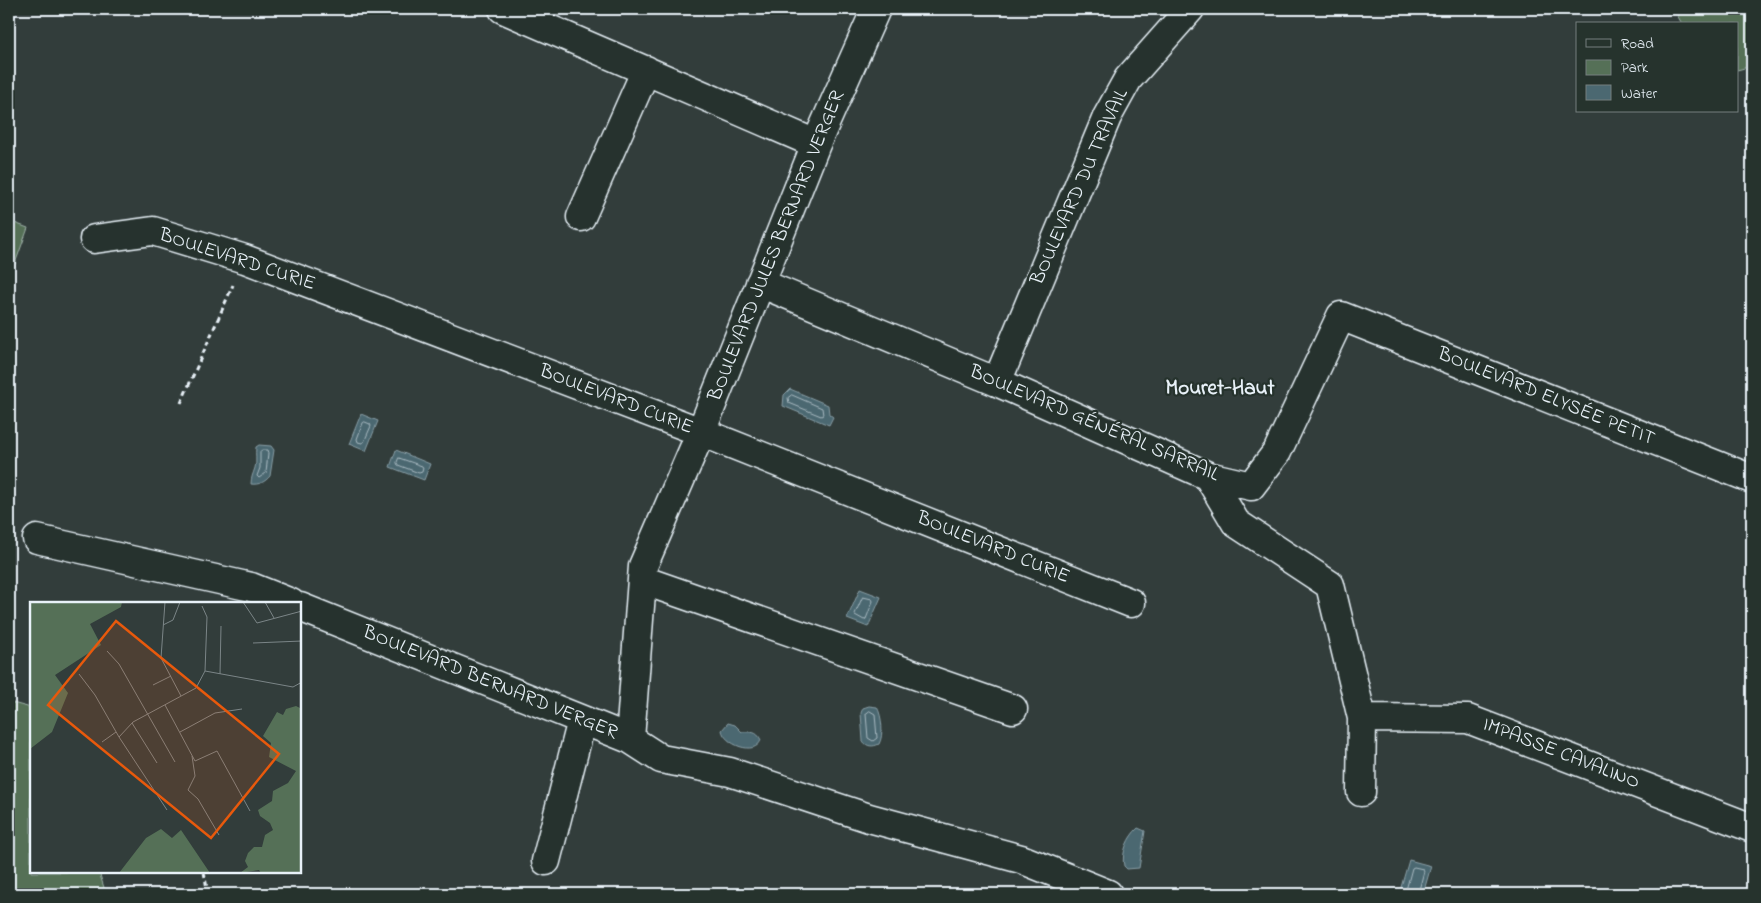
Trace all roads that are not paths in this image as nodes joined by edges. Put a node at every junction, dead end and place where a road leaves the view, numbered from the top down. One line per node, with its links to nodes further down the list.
1 (503, 9): 4 (street)
2 (876, 9): 5 (street, BOULEVARD JULES BERNARD VERGER)
3 (1190, 9): 10 (street, BOULEVARD DU TRAVAIL)
4 (646, 70): 5 (street); 6 (street)
5 (816, 144): 8 (street, BOULEVARD JULES BERNARD VERGER)
6 (580, 217)
7 (94, 239): 11 (street, BOULEVARD CURIE)
8 (760, 283): 10 (street, BOULEVARD GÉNÉRAL SARRAIL); 11 (street, BOULEVARD JULES BERNARD VERGER)
9 (1341, 316): 12 (street, BOULEVARD GÉNÉRAL SARRAIL); 13 (street, BOULEVARD ELYSÉE PETIT)
10 (997, 382): 12 (street, BOULEVARD GÉNÉRAL SARRAIL)
11 (701, 432): 15 (street, BOULEVARD JULES BERNARD VERGER); 17 (street, BOULEVARD CURIE)
12 (1208, 476): 20 (street)
13 (1752, 479)
14 (37, 539): 16 (street)
15 (642, 573): 19 (street); 22 (street, BOULEVARD BERNARD VERGER)
16 (288, 602)
17 (1130, 603)
18 (301, 607): 21 (street, BOULEVARD BERNARD VERGER)
19 (1013, 710)
20 (1362, 718): 23 (street); 24 (street, IMPASSE CAVALINO)
21 (582, 720): 22 (street, BOULEVARD BERNARD VERGER); 25 (street)
22 (630, 739): 26 (street)
23 (1361, 792)
24 (1752, 828)
25 (546, 861)
26 (1108, 894)

